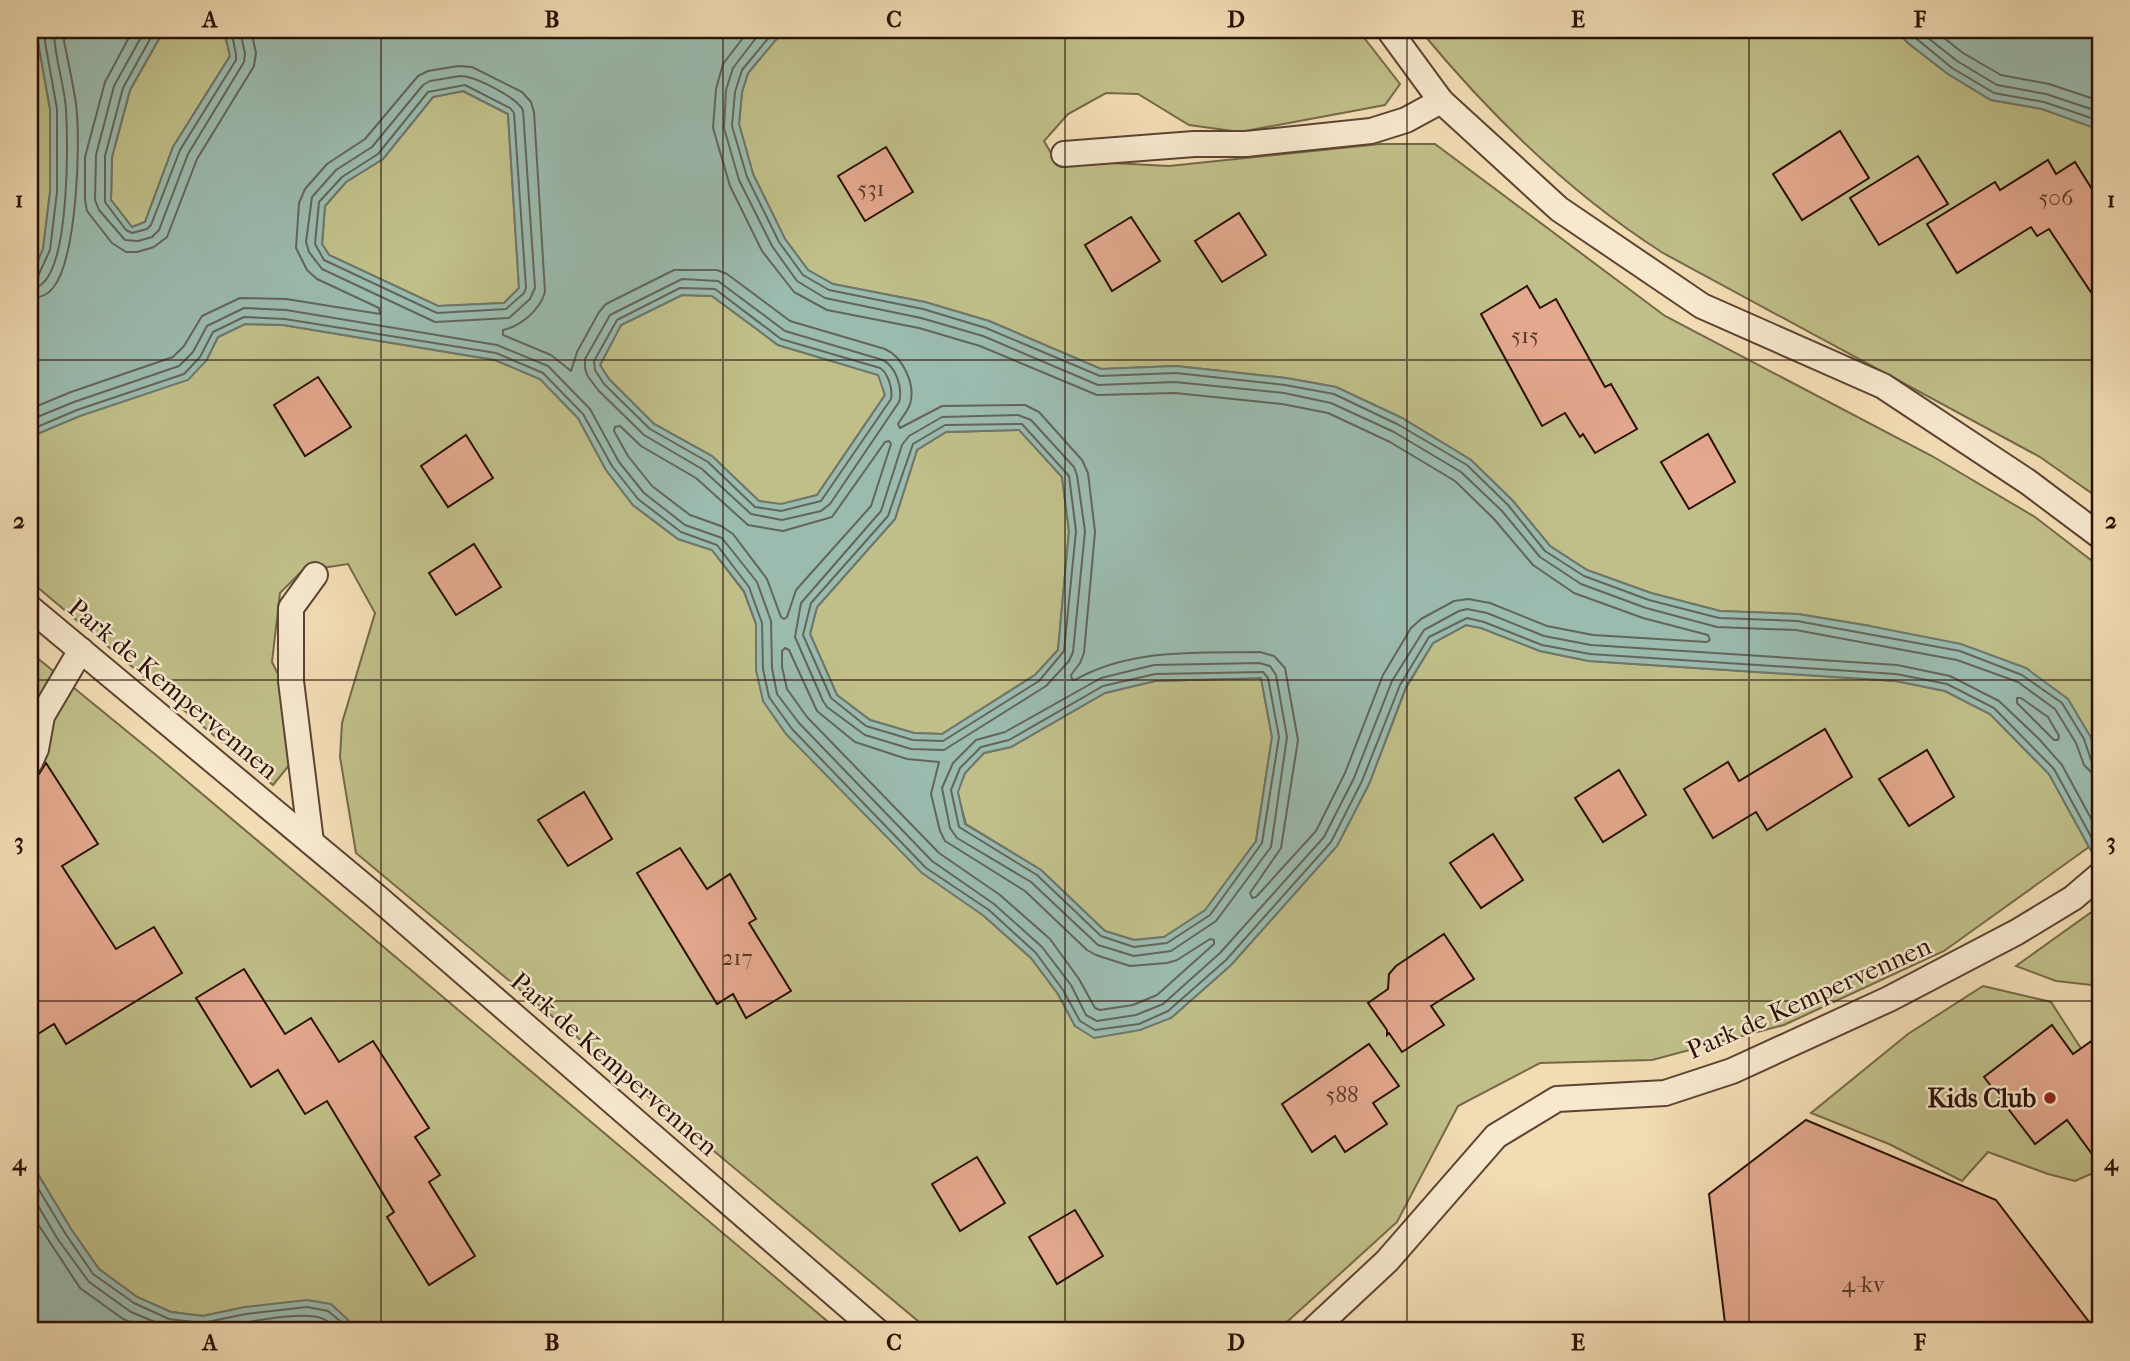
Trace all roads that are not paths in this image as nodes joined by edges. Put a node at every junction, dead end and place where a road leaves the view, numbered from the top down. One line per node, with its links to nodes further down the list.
1 (1389, 30): 2 (lane)
2 (1441, 101): 3 (lane); 4 (lane)
3 (1064, 154)
4 (2100, 536)
5 (315, 575): 9 (lane, Park de Kempervennen)
6 (30, 608): 7 (lane, Park de Kempervennen)
7 (81, 650): 8 (lane); 9 (lane, Park de Kempervennen)
8 (30, 762)
9 (311, 842): 11 (lane, Park de Kempervennen)
10 (2100, 875): 12 (lane, Park de Kempervennen)
11 (877, 1331)
12 (1312, 1331)

